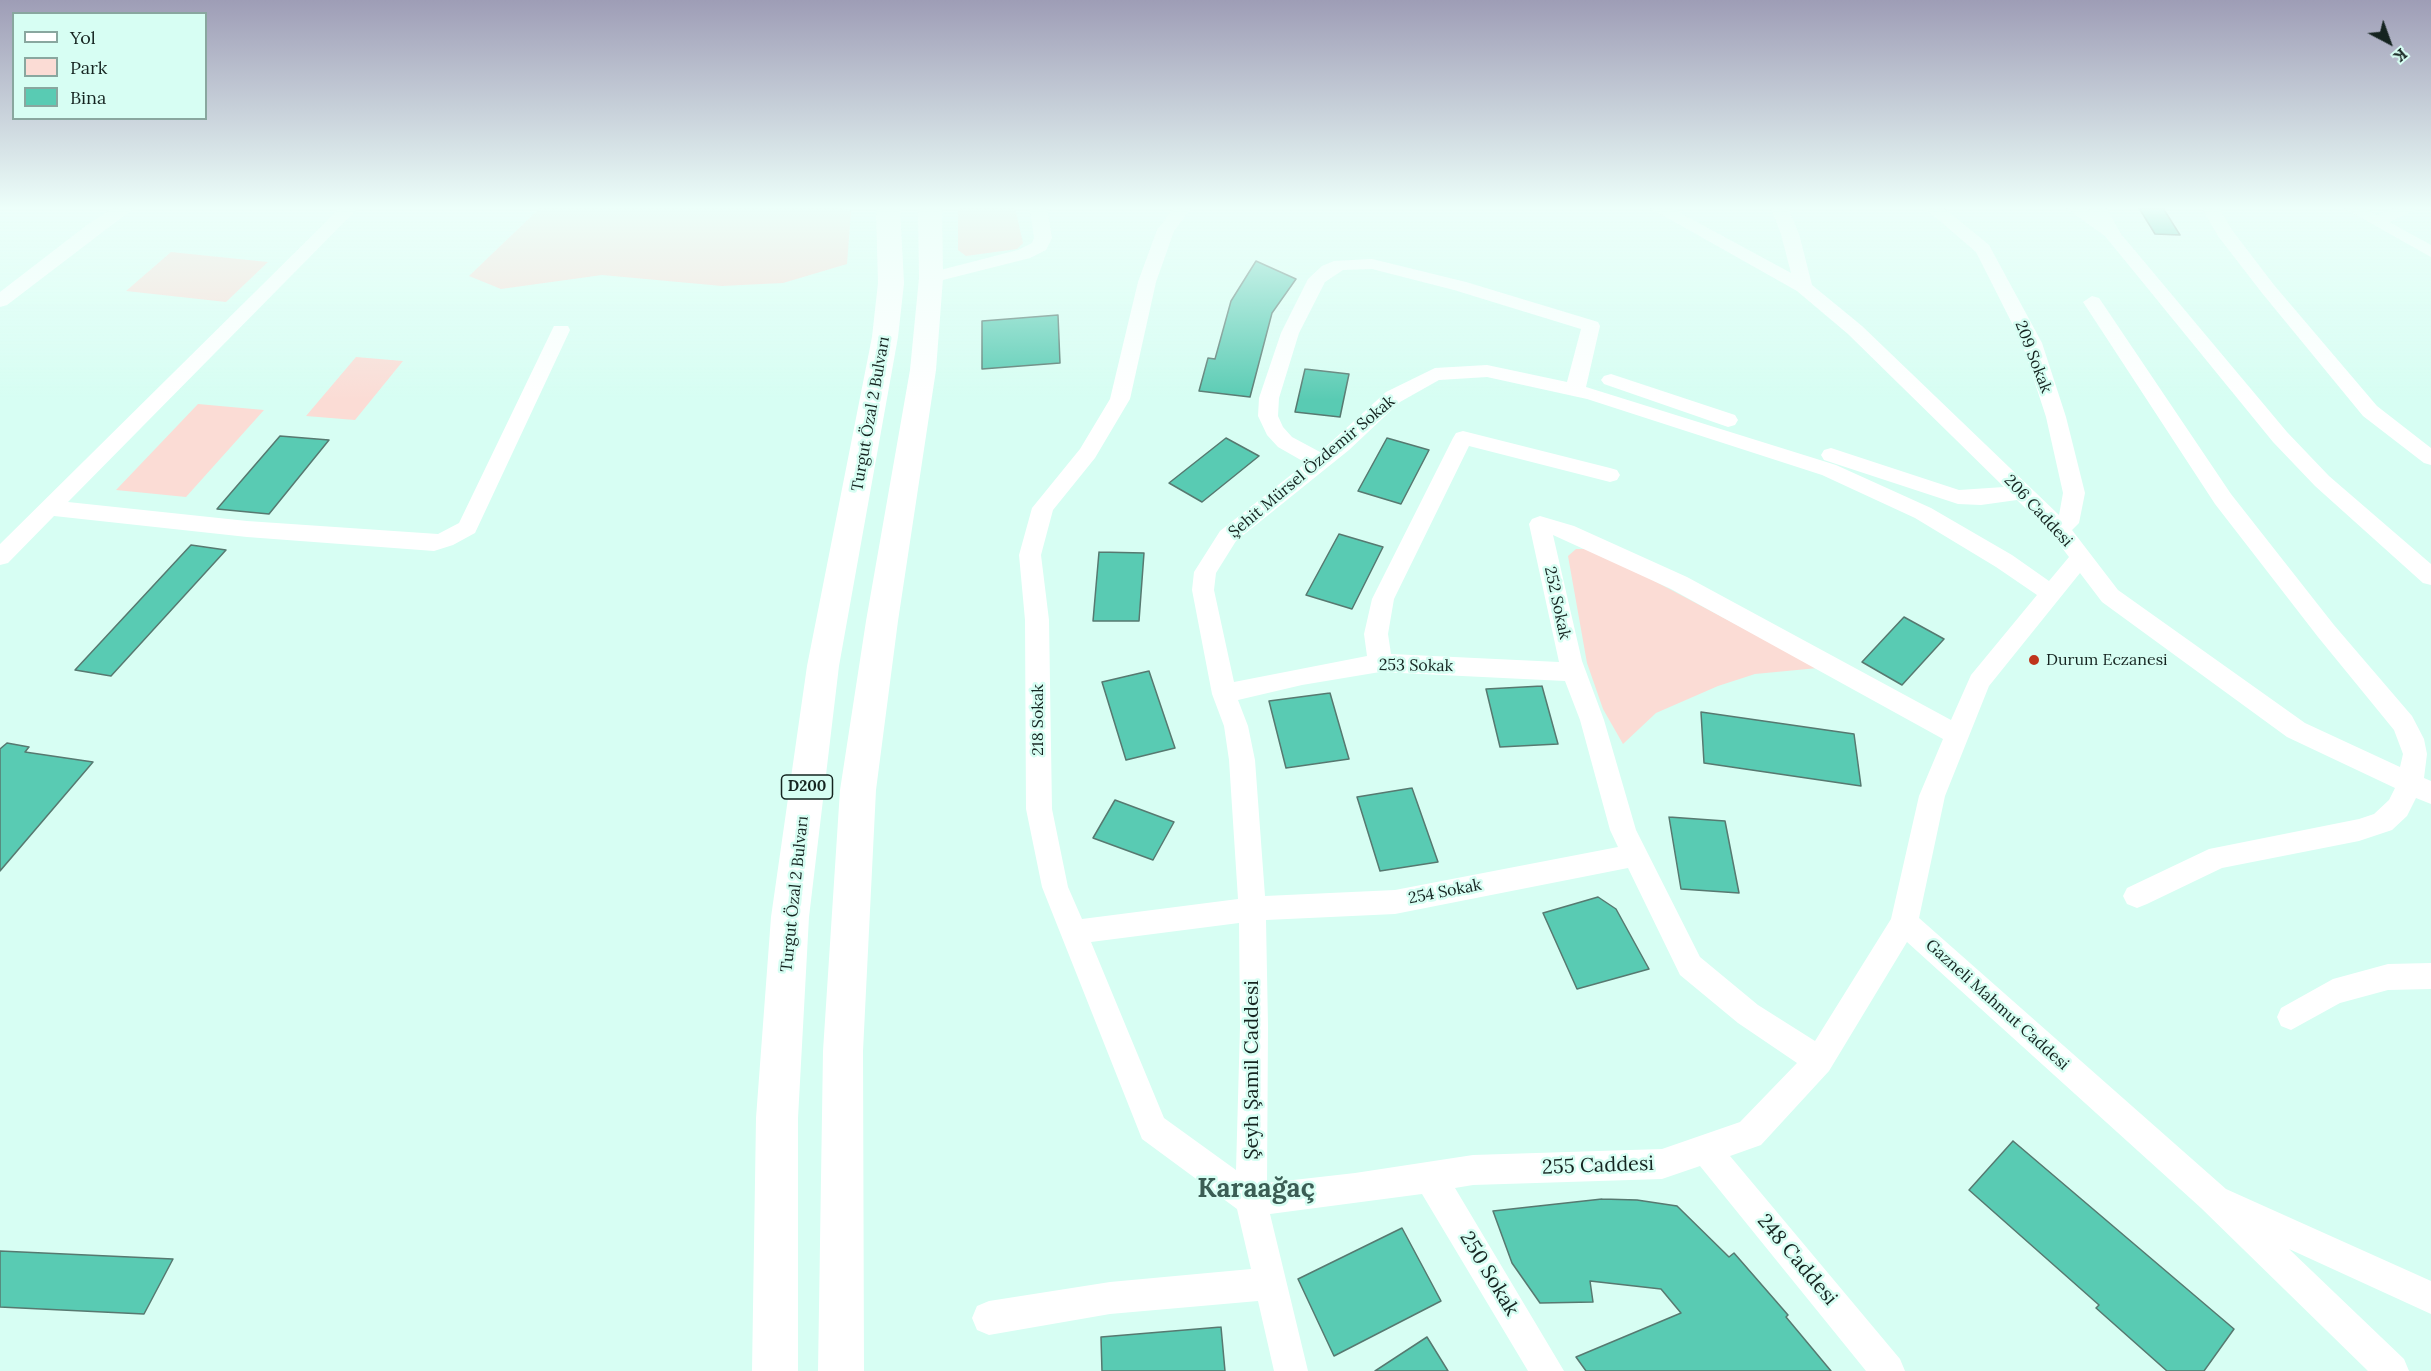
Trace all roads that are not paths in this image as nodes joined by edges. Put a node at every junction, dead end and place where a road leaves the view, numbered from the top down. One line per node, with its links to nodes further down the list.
1 (37, 272): 16 (street)
2 (286, 272): 25 (street)
3 (891, 272): 51 (highway, Turgut Özal 2 Bulvarı / D200)
4 (931, 272): 14 (highway)
5 (954, 272): 14 (street)
6 (1151, 272): 40 (street, 218 Sokak)
7 (1326, 272): 22 (street)
8 (1404, 272): 20 (street)
9 (1775, 272): 15 (street, 206 Caddesi)
10 (1799, 272): 15 (street)
11 (1995, 272): 26 (street, 209 Sokak)
12 (2144, 272): 29 (street)
13 (2255, 272): 21 (street)
14 (931, 278): 52 (highway)
15 (1803, 287): 24 (street, 206 Caddesi)
16 (0, 301)
17 (2092, 302): 35 (street)
18 (561, 330): 25 (street)
19 (1611, 380): 24 (street)
20 (1575, 391): 22 (street, Şehit Mürsel Özdemir Sokak); 30 (street, Şehit Mürsel Özdemir Sokak)
21 (2431, 458)
22 (1320, 461): 33 (street, Şehit Mürsel Özdemir Sokak)
23 (1611, 475): 31 (street)
24 (2023, 492): 26 (street, 206 Caddesi)
25 (50, 508): 27 (street)
26 (2058, 527): 28 (street, 206 Caddesi)
27 (0, 557)
28 (2081, 557): 30 (street); 35 (street, 206 Caddesi)
29 (2431, 577)
30 (2051, 594): 34 (street)
31 (1380, 663): 32 (street, 253 Sokak); 33 (street, 253 Sokak)
32 (1574, 672): 34 (street, 252 Sokak); 36 (street, 252 Sokak)
33 (1224, 694): 38 (street, Şehit Mürsel Özdemir Sokak)
34 (1957, 735): 39 (street)
35 (2421, 789): 37 (street)
36 (1635, 855): 38 (street, 254 Sokak); 43 (street, 252 Sokak)
37 (2137, 896)
38 (1252, 909): 40 (street, 254 Sokak); 47 (street, Şeyh Şamil Caddesi)
39 (1904, 922): 43 (street, 255 Caddesi); 46 (street, Gazneli Mahmut Caddesi)
40 (1074, 932): 47 (street, 218 Sokak)
41 (2431, 976): 42 (street)
42 (2291, 1017)
43 (1819, 1061): 44 (street, 255 Caddesi)
44 (1705, 1149): 45 (street, 255 Caddesi); 55 (street, 248 Caddesi)
45 (1430, 1177): 47 (street, 255 Caddesi); 54 (street, 250 Sokak)
46 (2212, 1197): 49 (street); 56 (street, Gazneli Mahmut Caddesi)
47 (1251, 1200): 48 (street, Şeyh Şamil Caddesi)
48 (1271, 1284): 50 (street); 53 (street, Şeyh Şamil Caddesi)
49 (2431, 1298)
50 (989, 1318)
51 (775, 1371)
52 (841, 1371)
53 (1291, 1371)
54 (1547, 1371)
55 (1888, 1371)
56 (2392, 1371)

